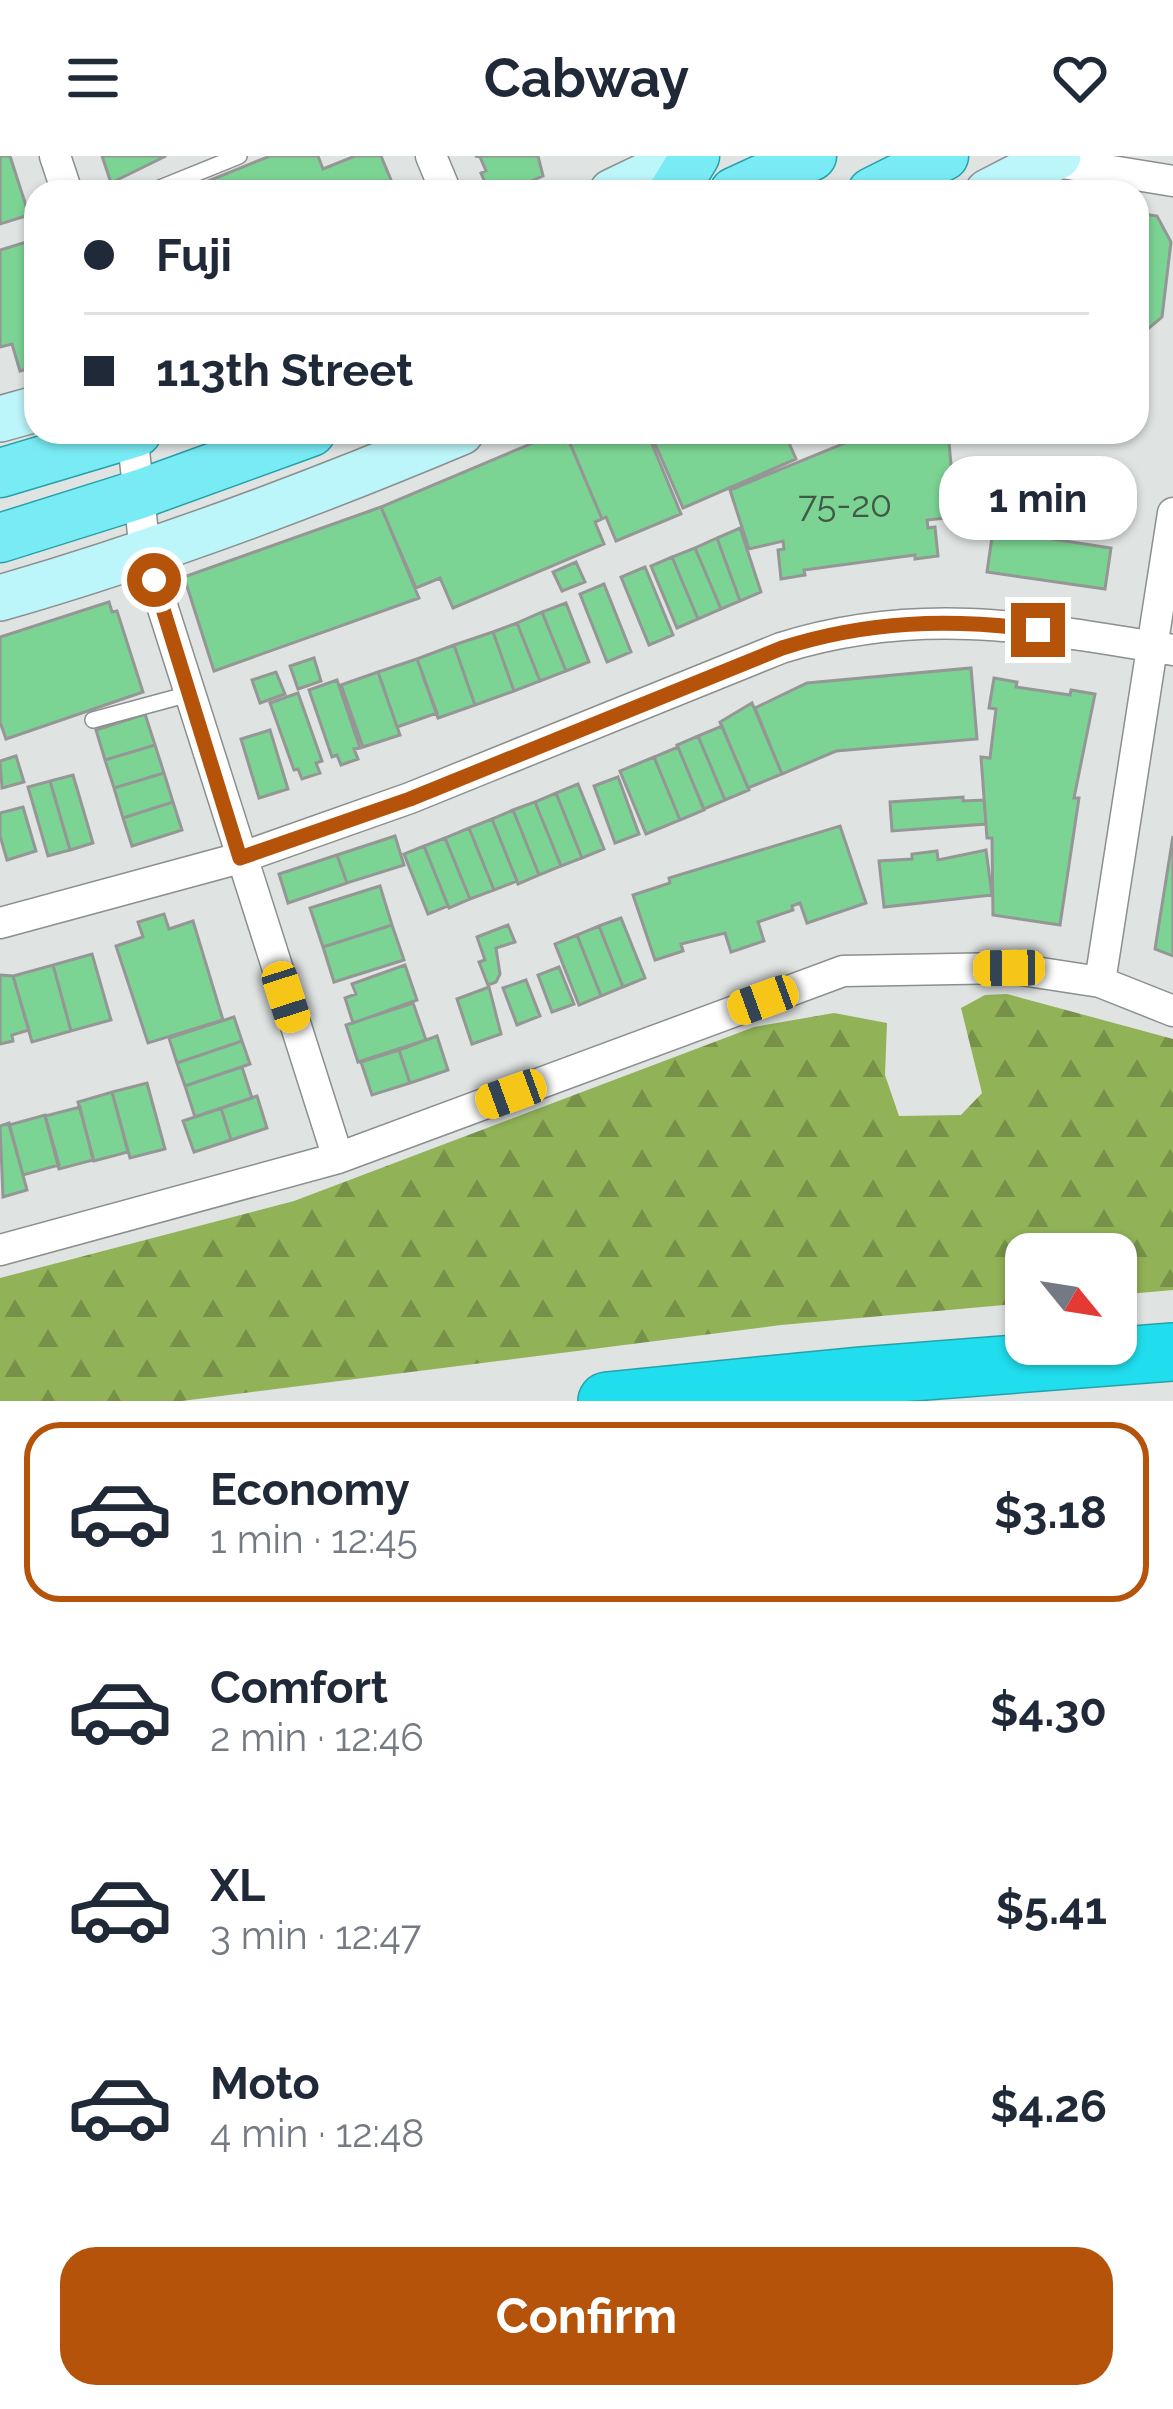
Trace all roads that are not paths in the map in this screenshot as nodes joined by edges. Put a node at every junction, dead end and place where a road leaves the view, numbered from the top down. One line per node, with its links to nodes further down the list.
1 (238, 156): 6 (lane)
2 (691, 156): 7 (street)
3 (812, 156): 8 (main road)
4 (1054, 158): 11 (street); 12 (street)
5 (938, 159): 9 (main road); 10 (main road)
6 (179, 180)
7 (638, 180)
8 (760, 180)
9 (896, 180)
10 (910, 180)
11 (1011, 180)
12 (1173, 181)
13 (97, 444): 17 (main road)
14 (135, 444): 18 (street)
15 (278, 444): 18 (main road)
16 (429, 444): 21 (street)
17 (0, 473)
18 (140, 494): 20 (main road); 21 (street)
19 (1173, 513): 23 (street)
20 (0, 538)
21 (145, 552): 22 (street); 24 (street)
22 (0, 598)
23 (1163, 648): 26 (street); 28 (street)
24 (189, 694): 25 (lane); 26 (street)
25 (93, 720)
26 (240, 858): 27 (street); 30 (street)
27 (0, 923)
28 (1100, 982): 29 (street); 30 (street)
29 (1173, 1011)
30 (338, 1158): 31 (street)
31 (0, 1250)
32 (1173, 1319): 33 (highway)
33 (1137, 1327)
34 (1173, 1352): 36 (highway)
35 (1005, 1357): 36 (highway)
36 (957, 1368): 37 (highway)
37 (607, 1401)

